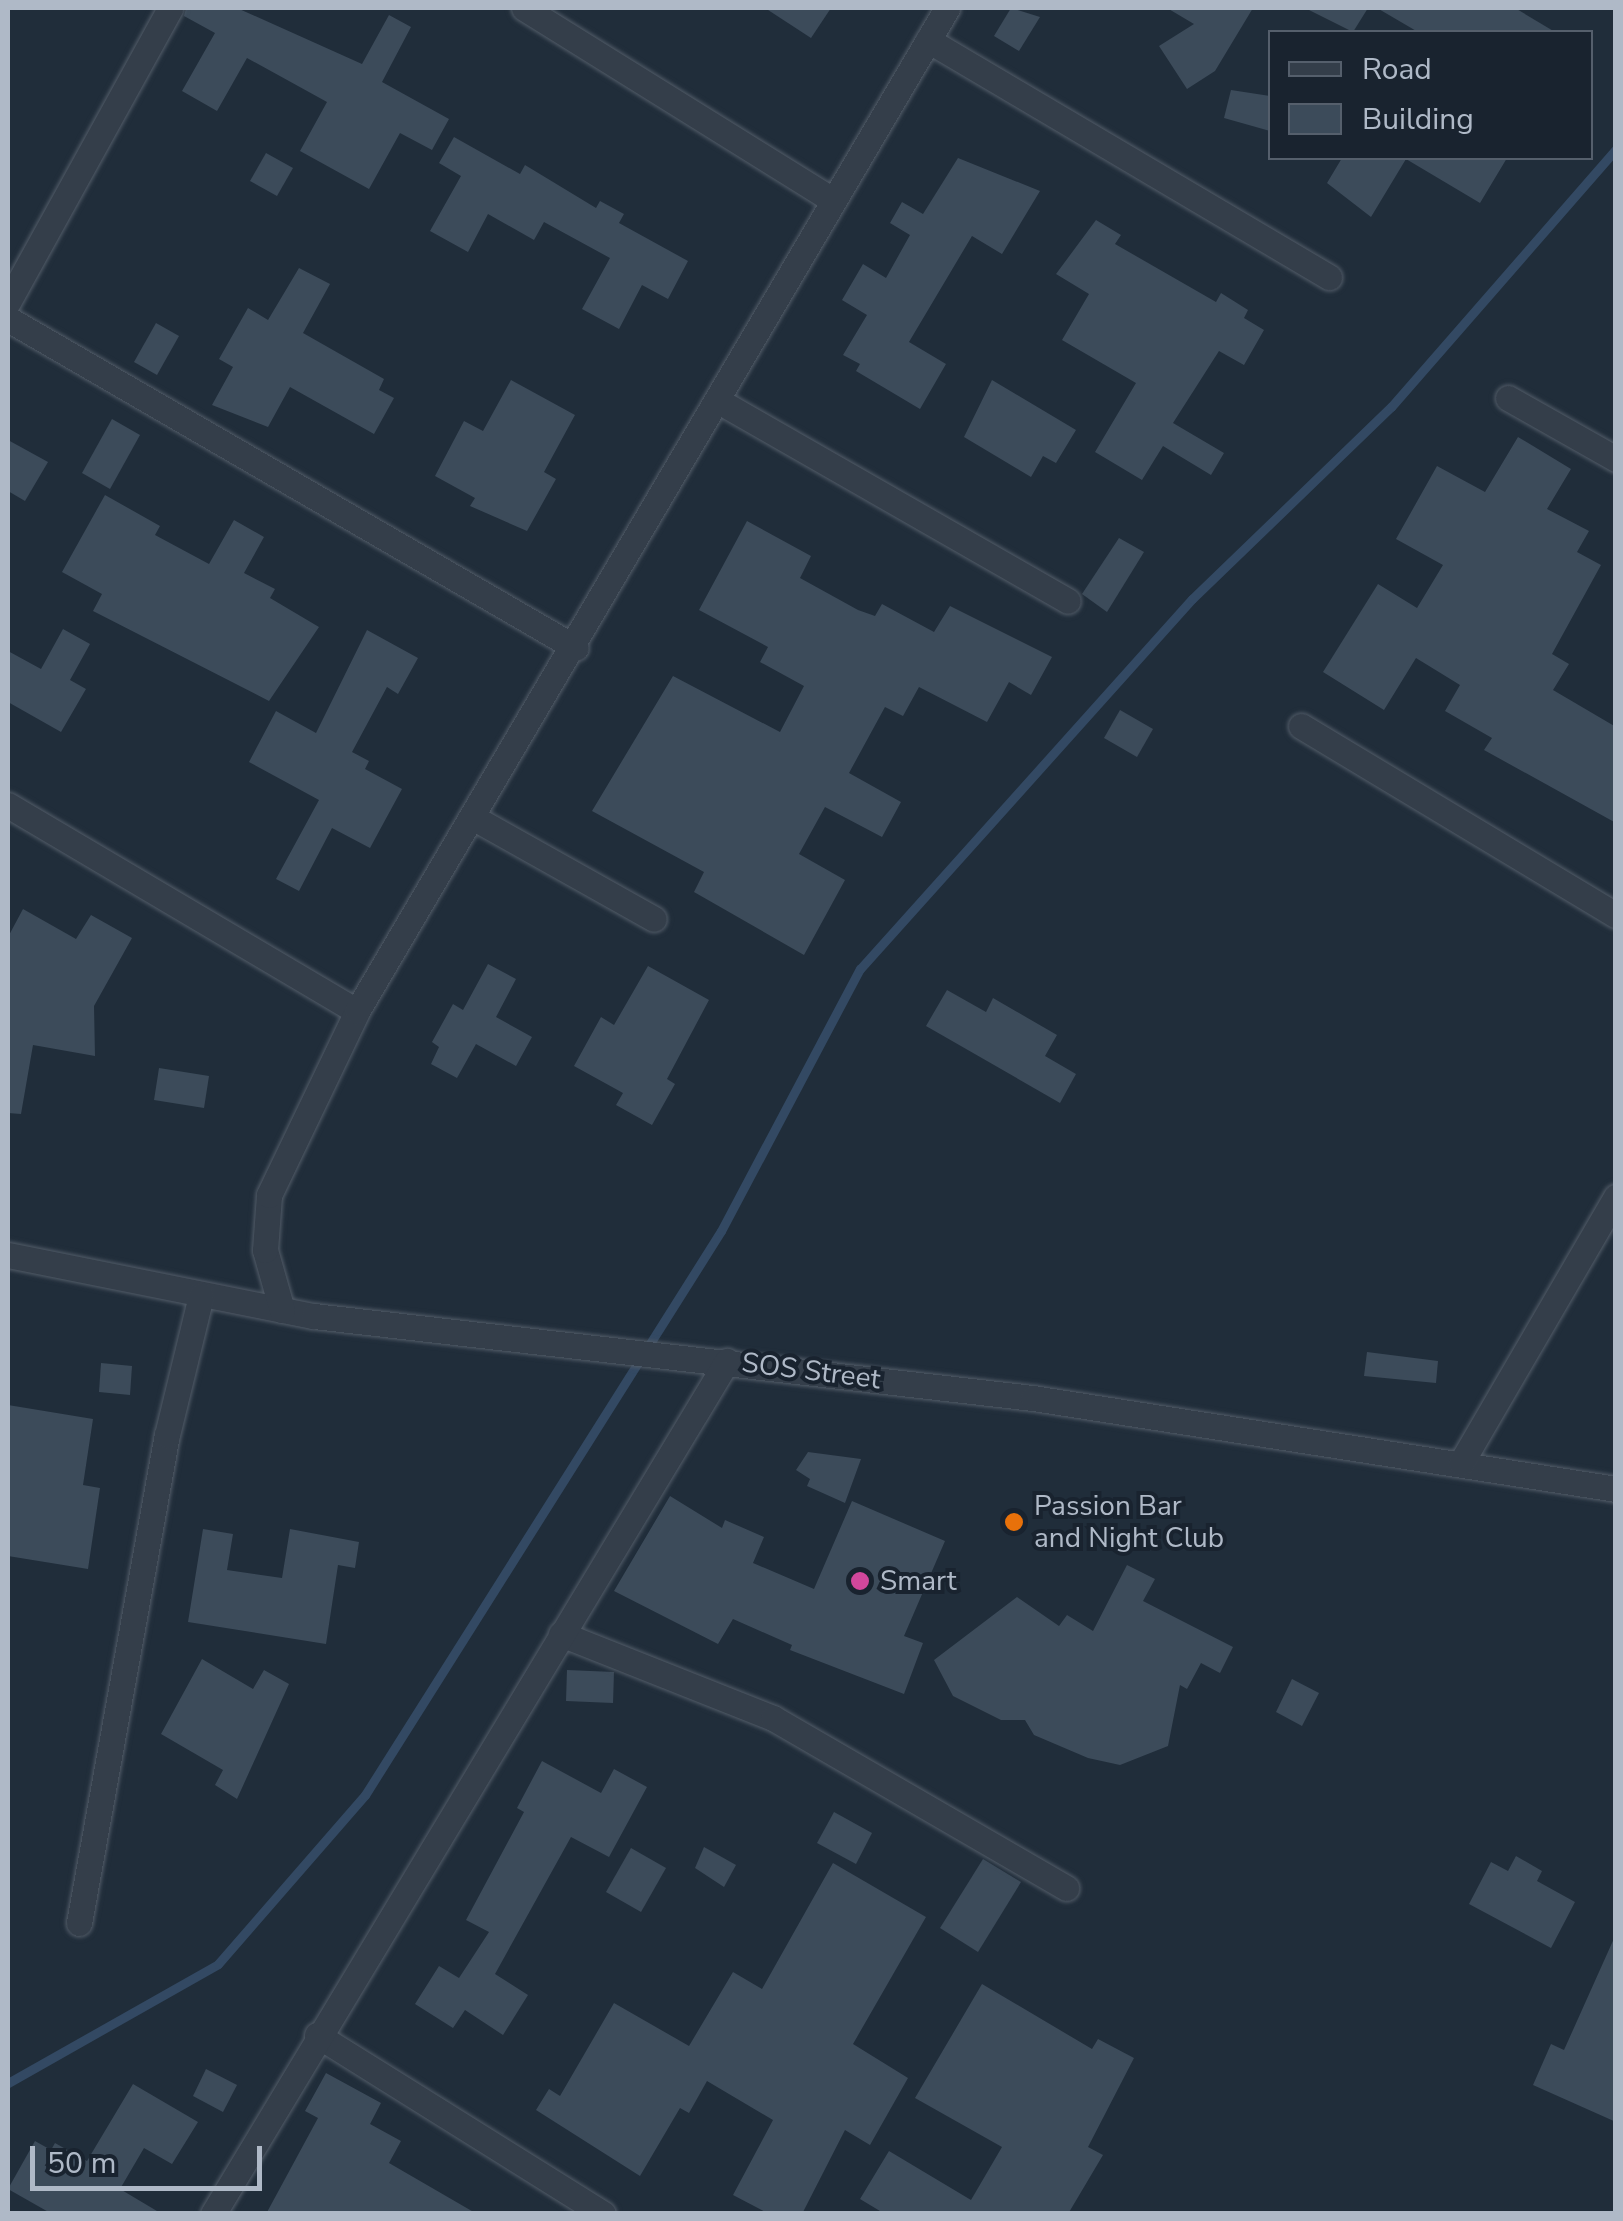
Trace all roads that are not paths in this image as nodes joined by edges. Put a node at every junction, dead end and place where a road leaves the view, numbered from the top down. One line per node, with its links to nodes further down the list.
1 (170, 8): 7 (street)
2 (524, 8): 5 (street)
3 (947, 8): 4 (street)
4 (928, 40): 5 (street); 6 (street)
5 (832, 200): 10 (street)
6 (1329, 277)
7 (8, 302)
8 (8, 319): 13 (street)
9 (1508, 398): 11 (street)
10 (717, 400): 12 (street); 13 (street)
11 (1616, 459)
12 (1068, 600)
13 (576, 648): 16 (street)
14 (1301, 726): 17 (street)
15 (8, 804): 19 (street)
16 (474, 818): 18 (street); 19 (street)
17 (1616, 915)
18 (654, 918)
19 (357, 1012): 23 (street)
20 (1616, 1197): 25 (street)
21 (8, 1255): 22 (street, SOS Street)
22 (201, 1295): 23 (street, SOS Street); 29 (street)
23 (282, 1310): 24 (street, SOS Street)
24 (726, 1361): 25 (street, SOS Street); 27 (street)
25 (1460, 1463): 26 (street, SOS Street)
26 (1616, 1489)
27 (561, 1634): 28 (street); 30 (street)
28 (1066, 1888)
29 (78, 1923)
30 (317, 2035): 31 (street); 32 (street)
31 (213, 2214)
32 (602, 2214)

